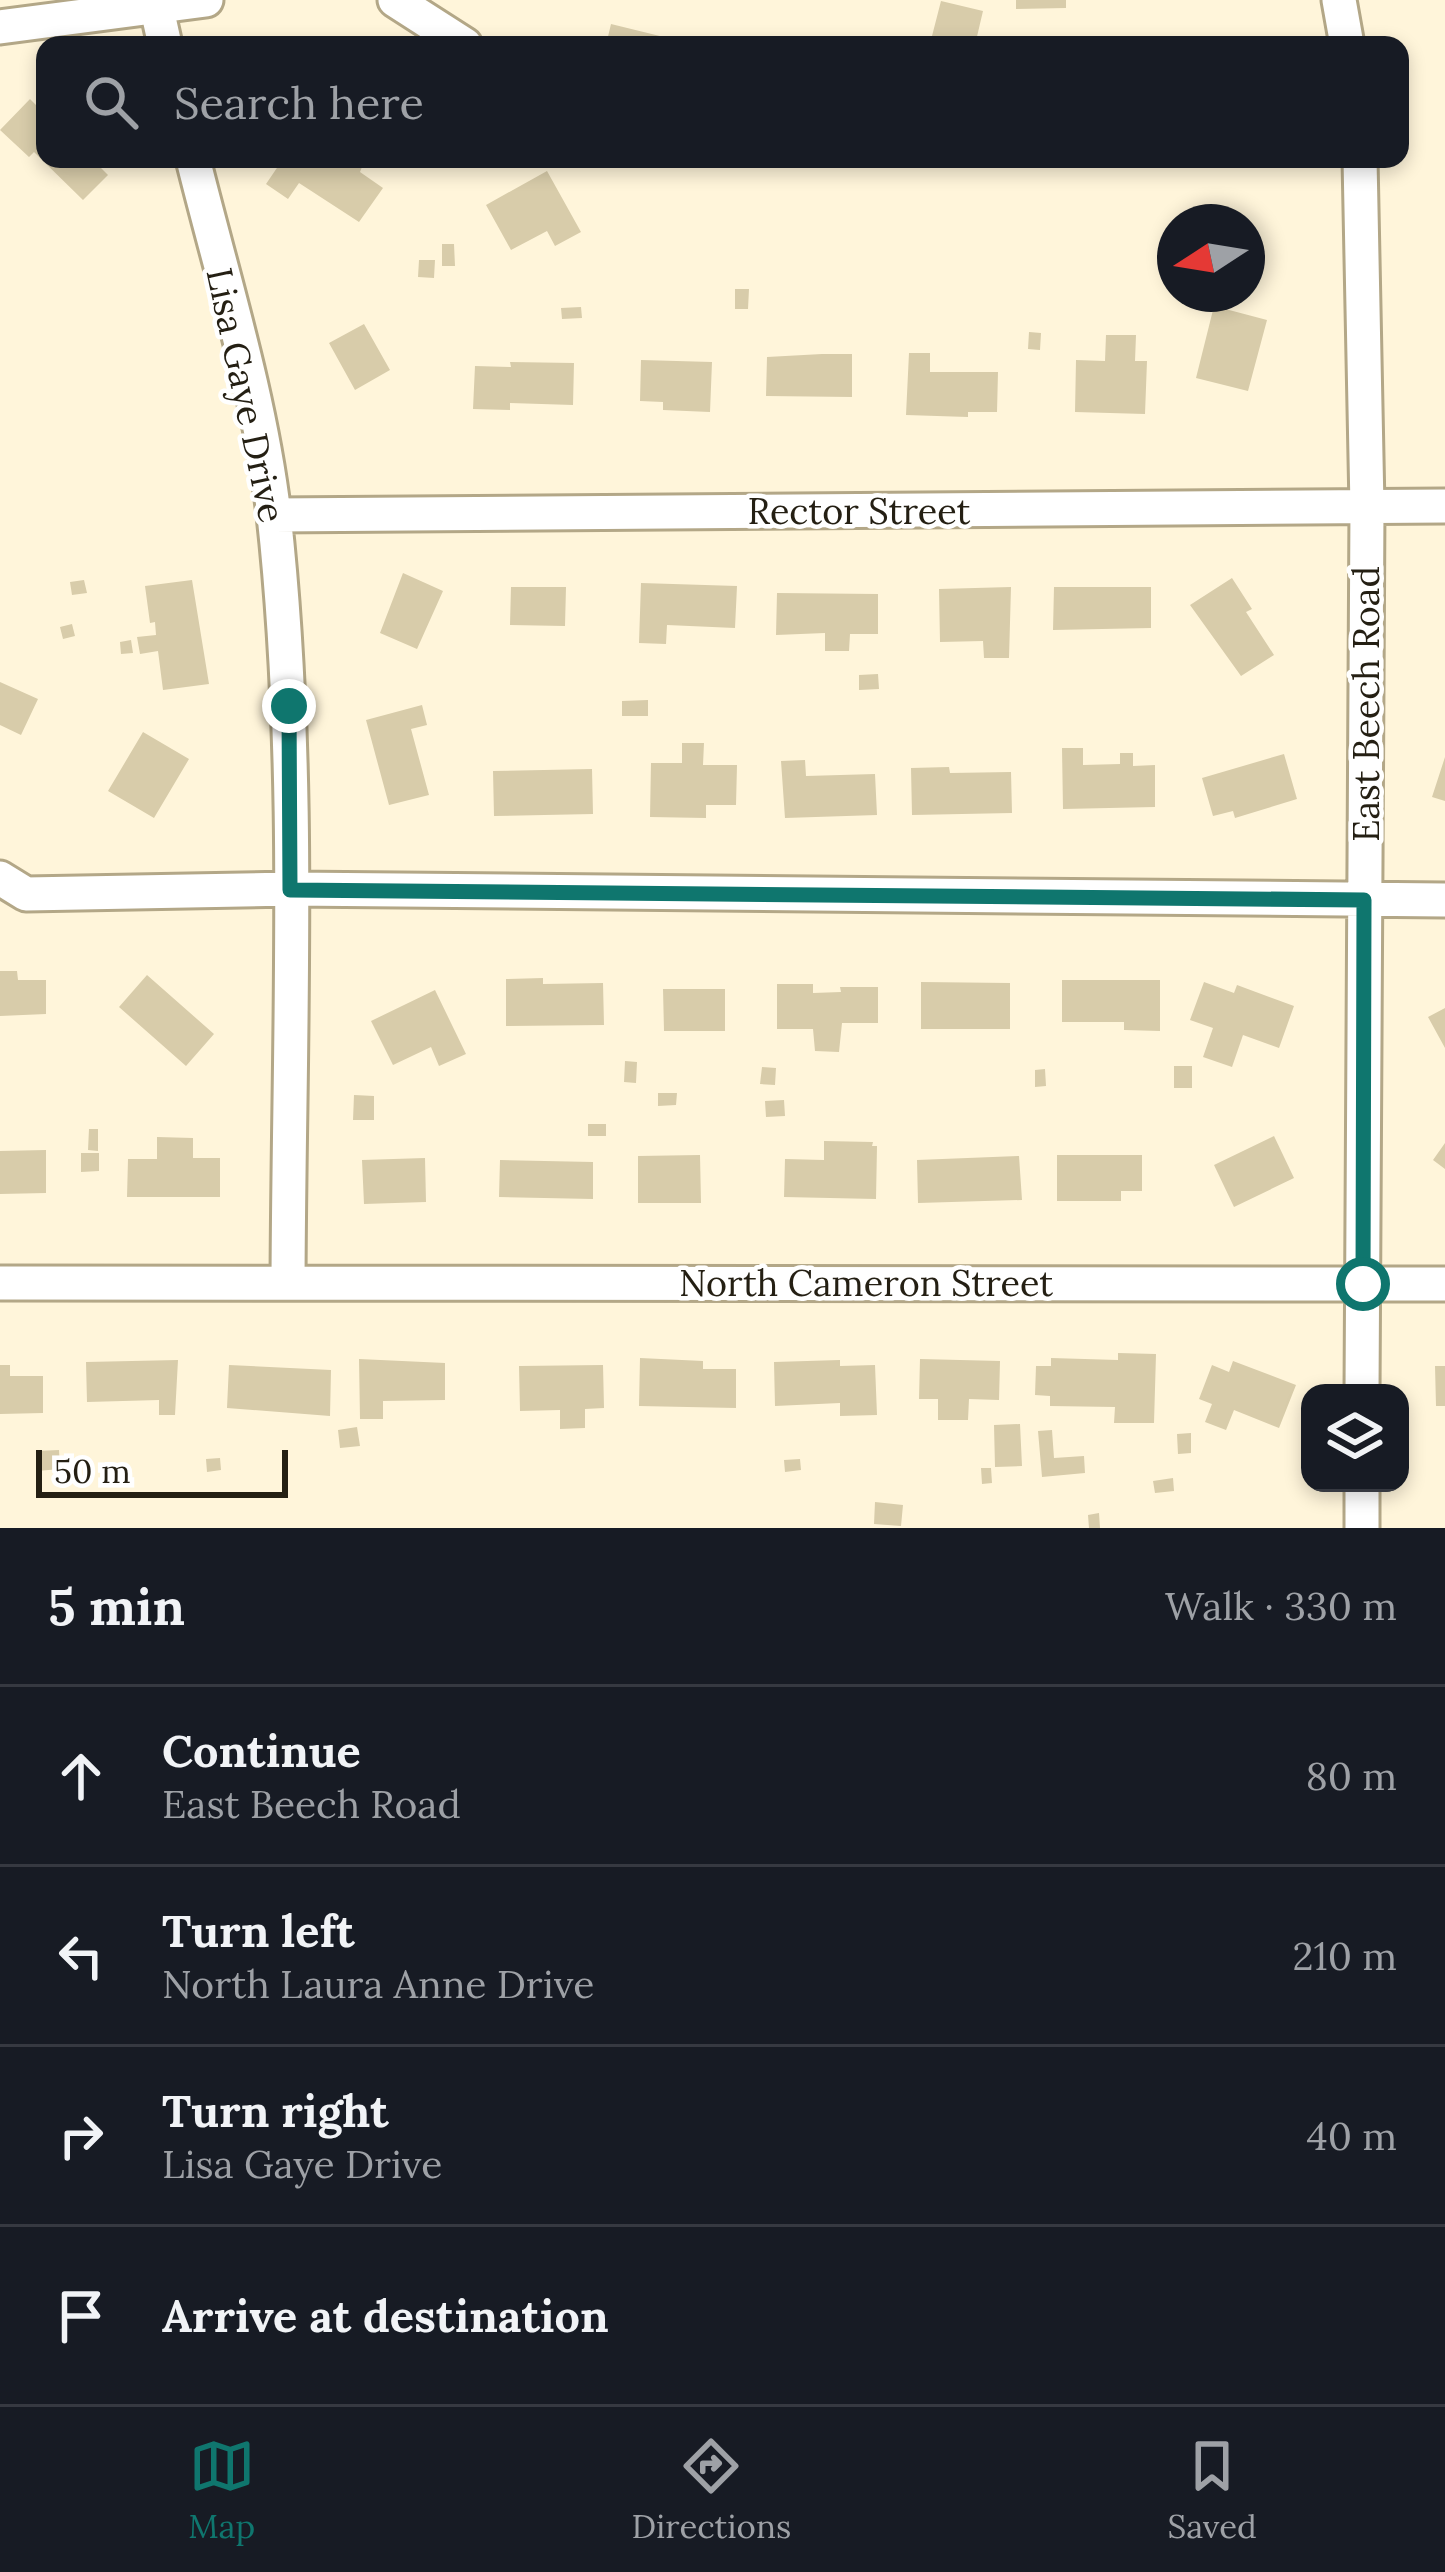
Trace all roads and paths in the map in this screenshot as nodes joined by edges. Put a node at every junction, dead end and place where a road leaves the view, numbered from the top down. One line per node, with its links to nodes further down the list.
1 (206, 0): 4 (street)
2 (395, 0): 7 (street)
3 (1339, 0): 8 (street)
4 (155, 3): 5 (street); 6 (street)
5 (0, 27)
6 (163, 36)
7 (451, 36)
8 (1345, 36)
9 (195, 168): 13 (street, Lisa Gaye Drive)
10 (1360, 168): 12 (street, East Beech Road)
11 (1445, 506): 12 (street, Rector Street)
12 (1367, 507): 13 (street, Rector Street); 16 (street, East Beech Road)
13 (274, 515): 15 (street, Lisa Gaye Drive)
14 (0, 878): 15 (street)
15 (290, 890): 16 (street); 18 (street, Lisa Gaye Drive)
16 (1364, 900): 17 (street); 20 (street, East Beech Road)
17 (1445, 900)
18 (288, 1282): 19 (street, North Cameron Street); 20 (street, North Cameron Street)
19 (0, 1283)
20 (1363, 1284): 21 (street, North Cameron Street); 22 (street, East Beech Road)
21 (1445, 1284)
22 (1362, 1384)
23 (1362, 1492): 24 (street)
24 (1362, 1528)

